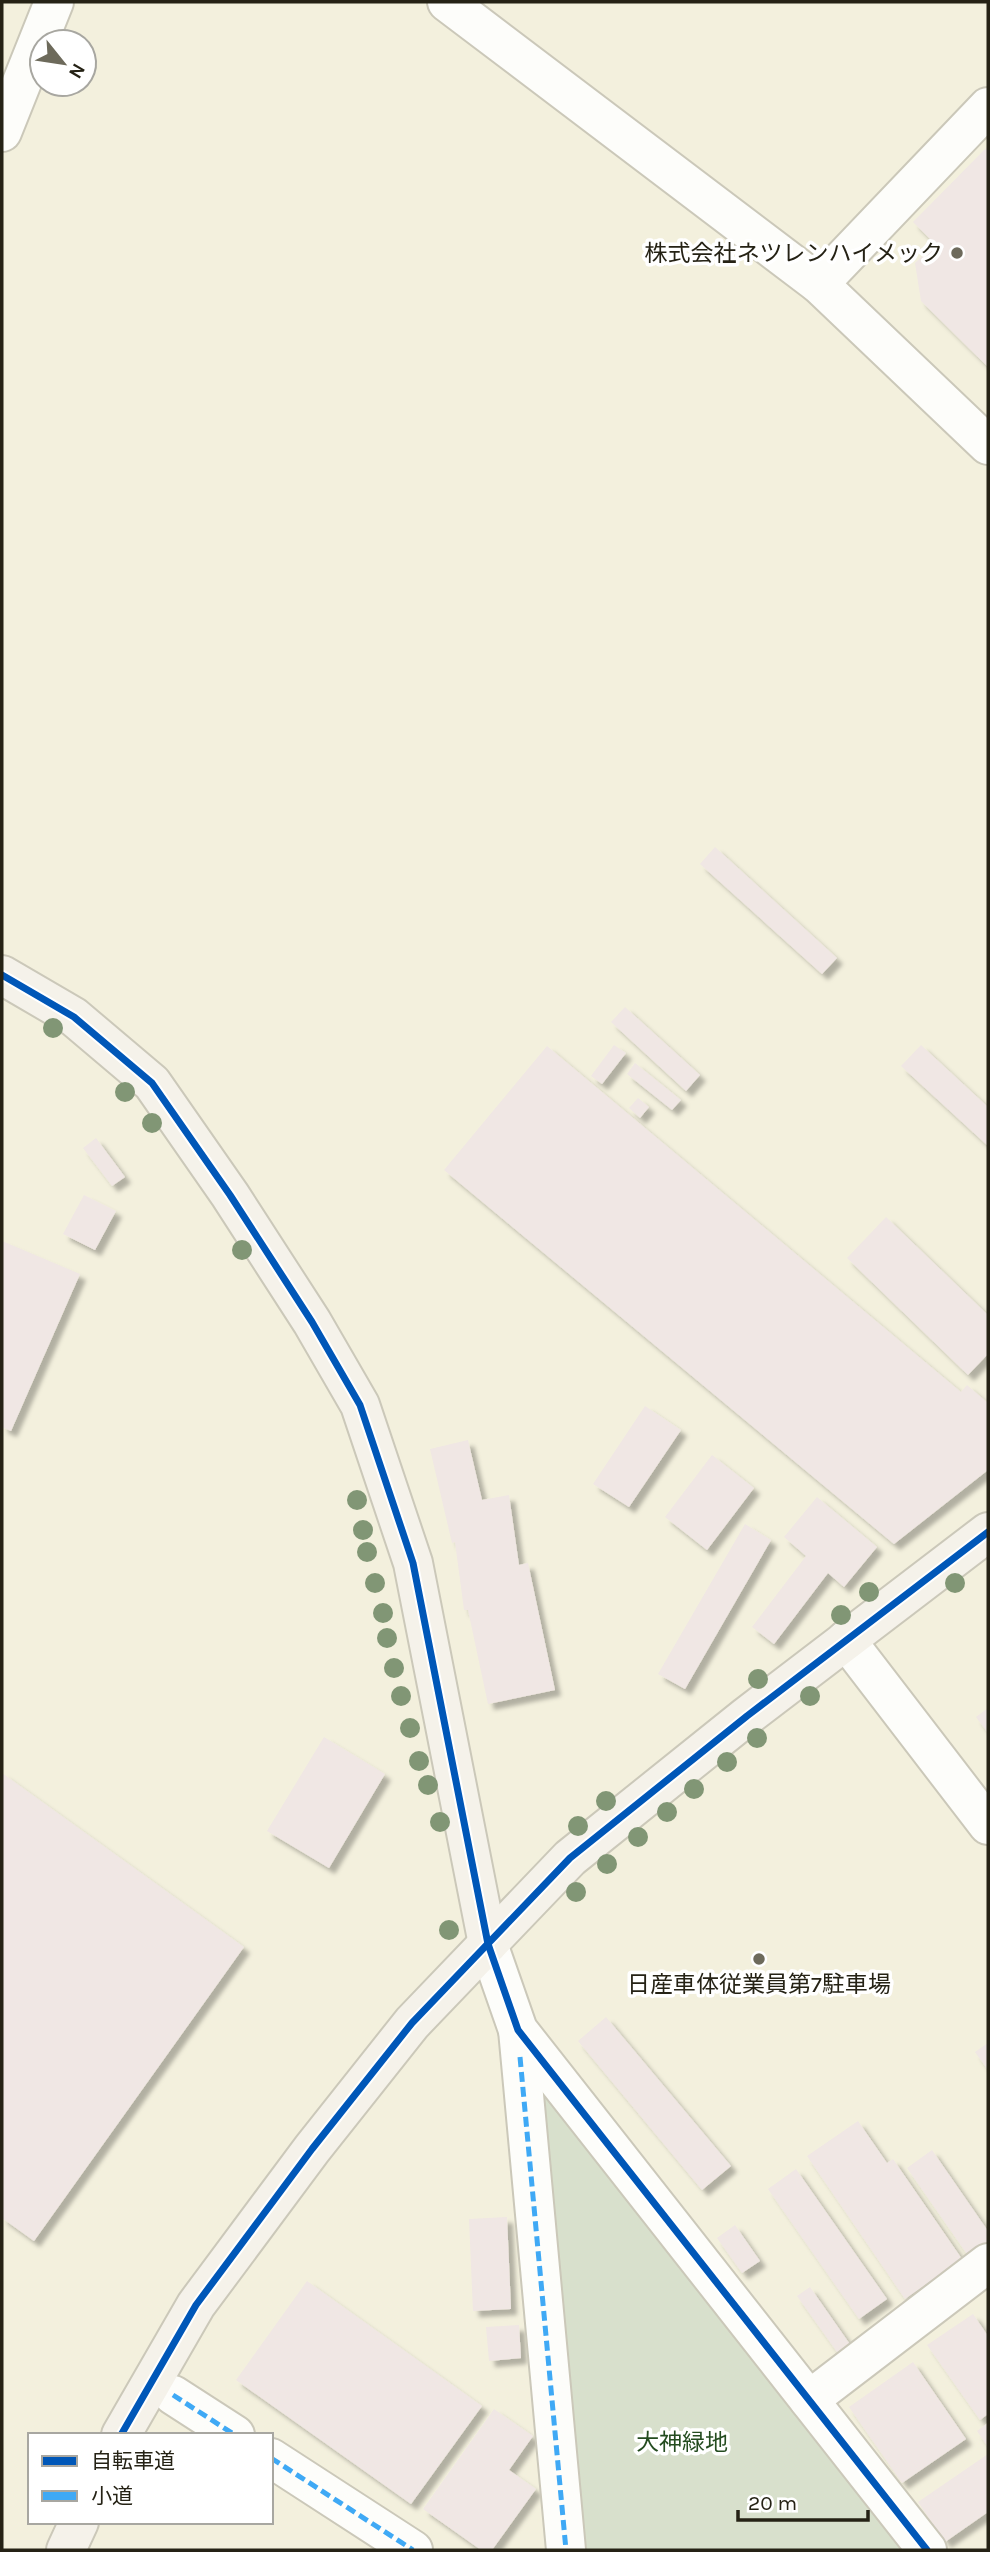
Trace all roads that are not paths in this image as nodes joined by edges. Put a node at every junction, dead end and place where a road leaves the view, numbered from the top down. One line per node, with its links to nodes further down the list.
1 (54, 2): 4 (street)
2 (447, 2): 5 (street)
3 (988, 107): 5 (street)
4 (2, 132)
5 (819, 284): 6 (street)
6 (988, 444)
7 (2, 975): 11 (street)
8 (988, 1532): 9 (street)
9 (846, 1640): 10 (street); 11 (street)
10 (988, 1825)
11 (488, 1944): 12 (street); 16 (street)
12 (519, 2043): 15 (street); 22 (street)
13 (988, 2263): 15 (street)
14 (173, 2395): 17 (street)
15 (809, 2400): 23 (street)
16 (122, 2433)
17 (232, 2433)
18 (273, 2459): 21 (street)
19 (78, 2524): 20 (street)
20 (66, 2550)
21 (413, 2550)
22 (566, 2550)
23 (927, 2550)

